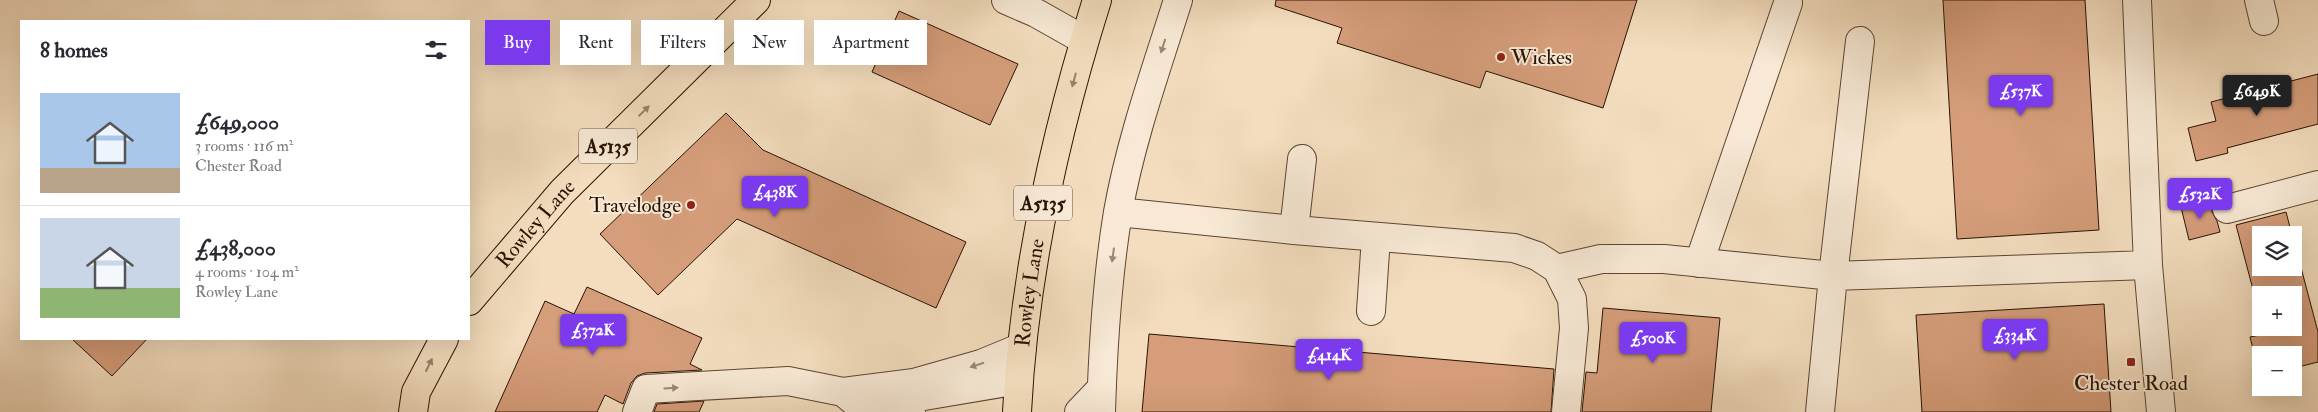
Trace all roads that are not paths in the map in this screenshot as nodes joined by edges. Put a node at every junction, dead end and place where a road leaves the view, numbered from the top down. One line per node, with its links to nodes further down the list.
1 (756, 0): 19 (main road, Rowley Lane / A5135, one-way to 1)
2 (1006, 0): 7 (street)
3 (1097, 0): 7 (main road, Rowley Lane / A5135)
4 (1178, 0): 12 (street, one-way to 12)
5 (2138, 0): 16 (street)
6 (1788, 3): 15 (street)
7 (1084, 40): 22 (main road, Rowley Lane / A5135, one-way to 22)
8 (1860, 41): 18 (street)
9 (1302, 160): 13 (street)
10 (2318, 185): 11 (street)
11 (2227, 209)
12 (1118, 212): 13 (street); 24 (street, one-way to 24)
13 (1294, 230): 14 (street)
14 (1376, 237): 17 (street); 20 (street)
15 (1699, 263): 17 (street); 18 (street)
16 (2148, 265): 18 (street); 34 (street)
17 (1557, 269): 32 (street)
18 (1833, 276): 33 (street)
19 (470, 300)
20 (1372, 311)
21 (443, 340): 26 (main road, one-way to 21)
22 (1022, 347): 23 (main road, Rowley Lane / A5135); 25 (street, one-way to 25)
23 (1019, 380): 29 (street); 30 (main road, Rowley Lane / A5135)
24 (1101, 400): 31 (street)
25 (838, 402): 27 (street, one-way to 25); 28 (street)
26 (409, 405)
27 (637, 412)
28 (867, 412)
29 (911, 412)
30 (1017, 412)
31 (1079, 412)
32 (1566, 412)
33 (1820, 412)
34 (2161, 412)

